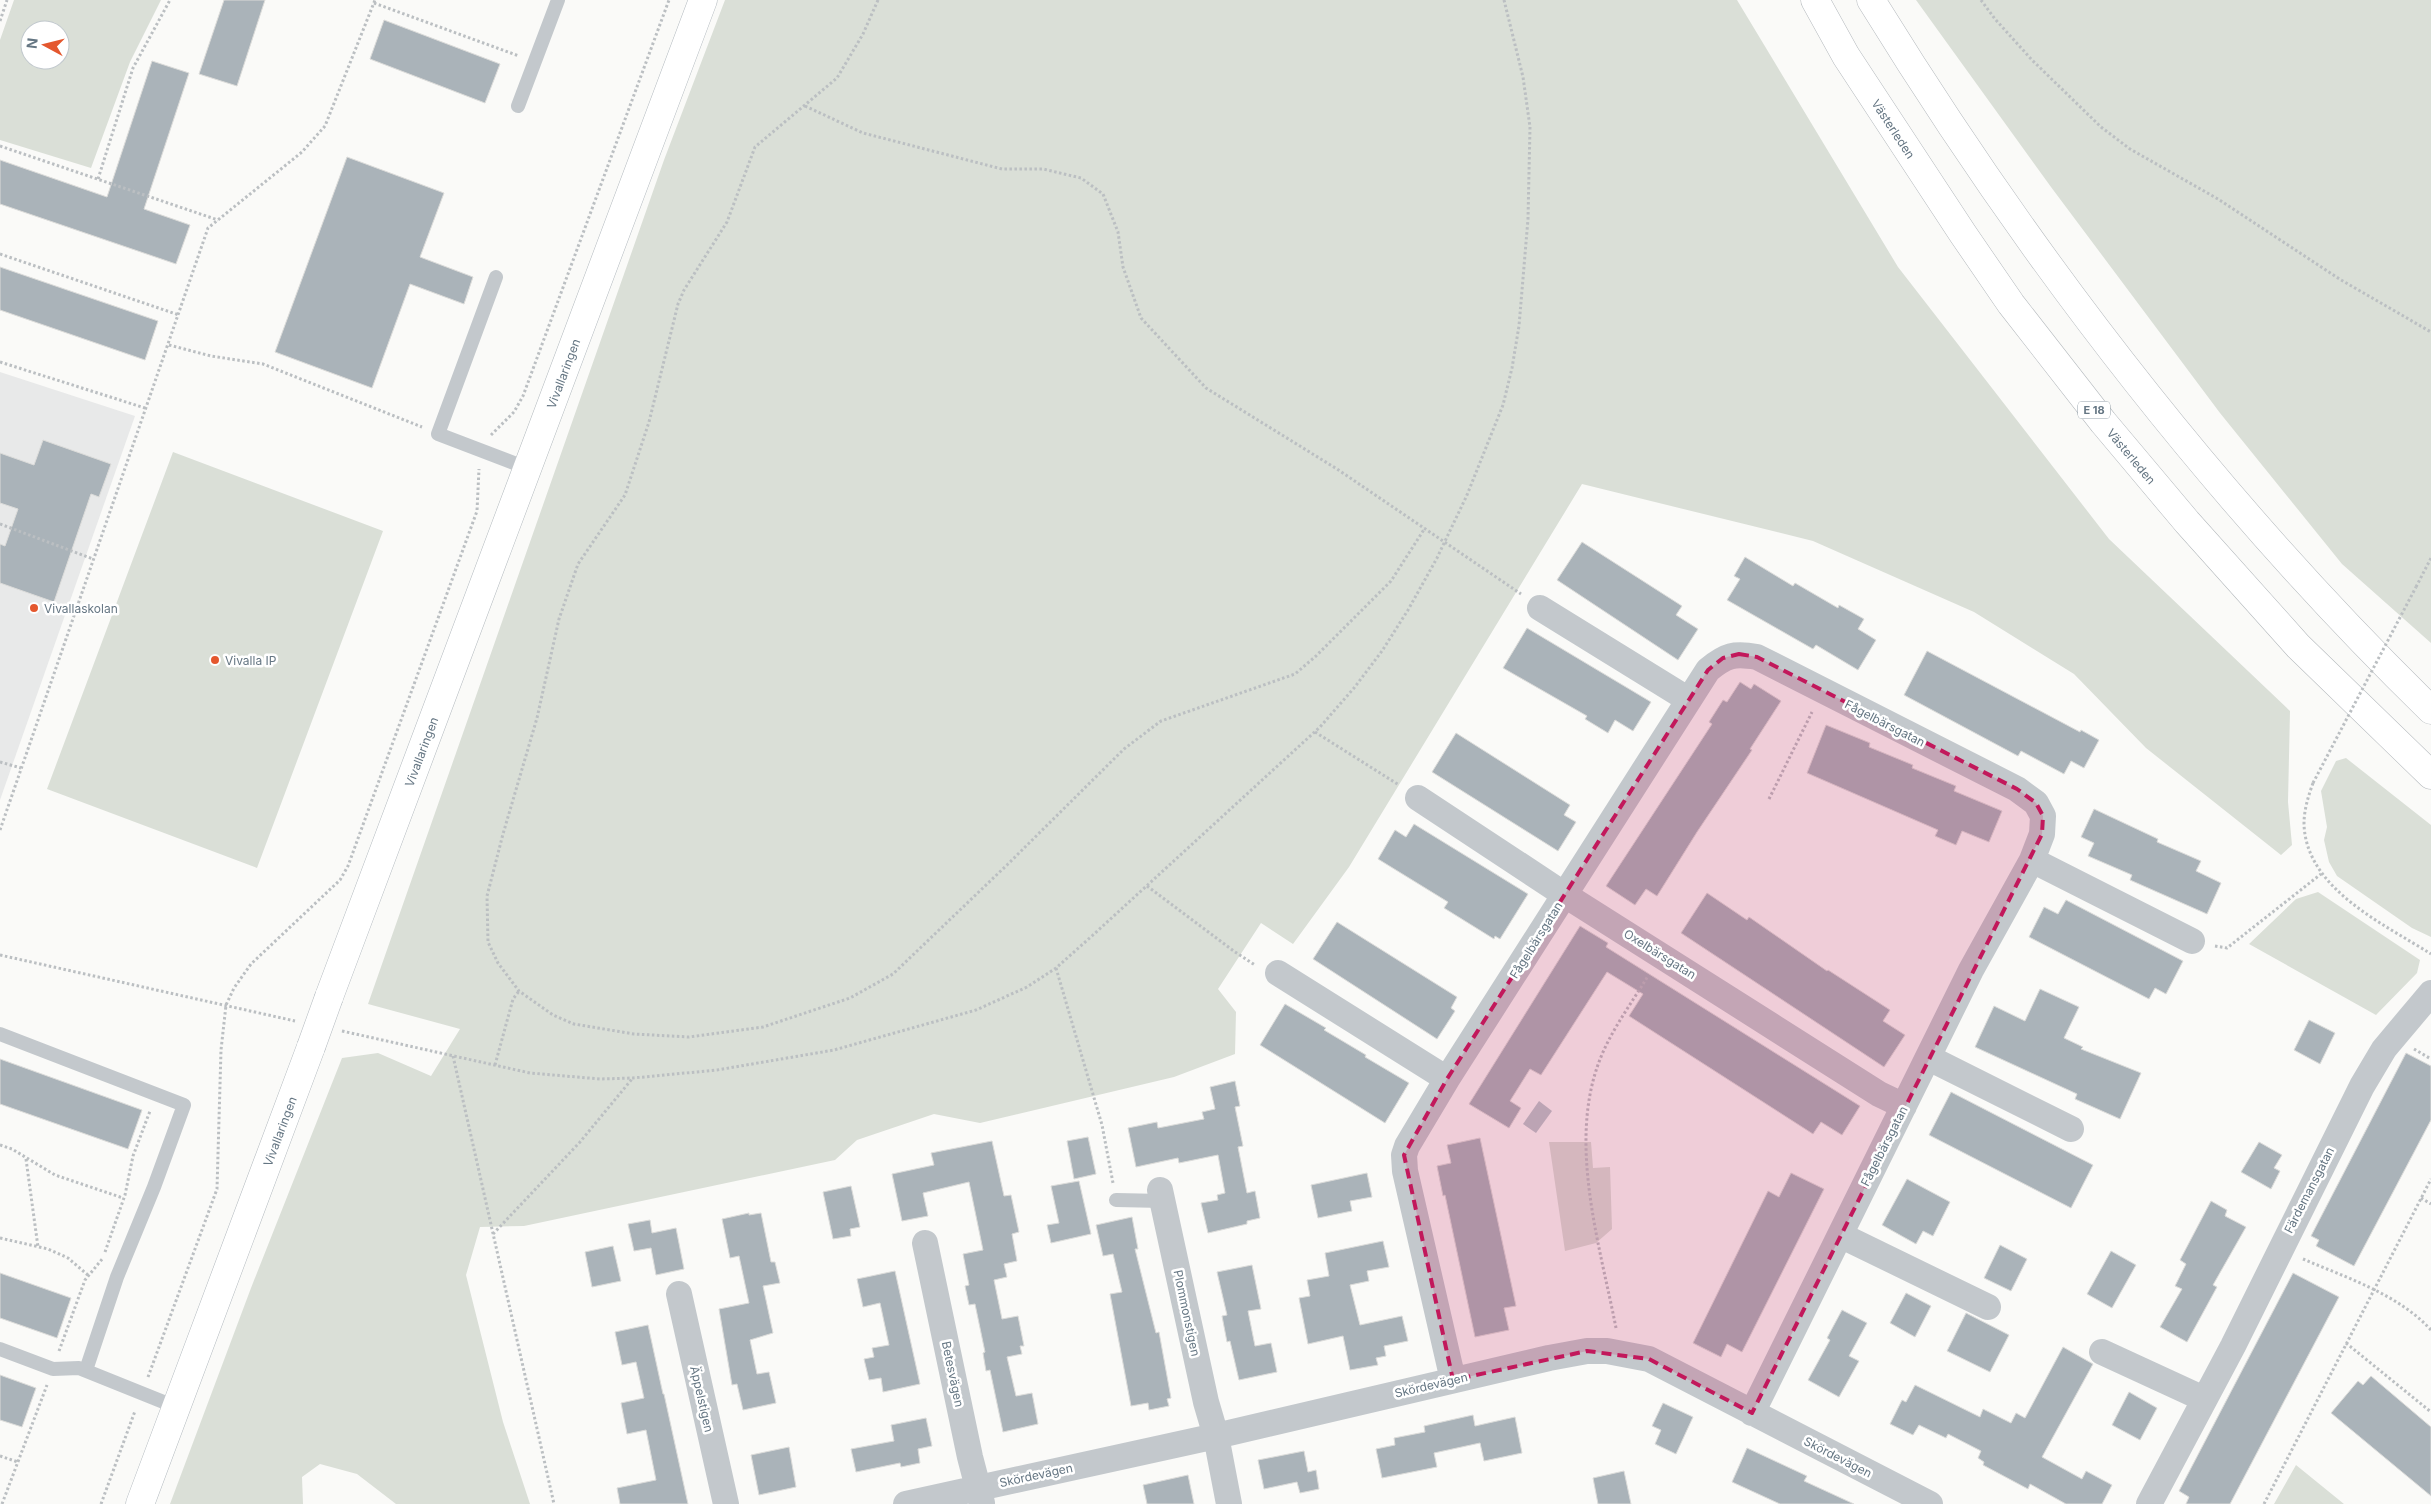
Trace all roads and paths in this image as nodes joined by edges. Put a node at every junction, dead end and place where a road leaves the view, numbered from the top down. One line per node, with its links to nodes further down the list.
1 (7, 0): 12 (path)
2 (170, 0): 17 (path)
3 (558, 0): 13 (lane)
4 (669, 0): 27 (path)
5 (703, 0): 29 (main road, Vivallaringen)
6 (878, 0): 15 (path)
7 (1814, 0): 42 (main road, Västerleden / E 18)
8 (1871, 0): 38 (main road)
9 (1981, 0): 22 (path)
10 (1505, 1): 32 (path)
11 (374, 2): 13 (path); 18 (path)
12 (0, 21)
13 (535, 61): 14 (lane)
14 (518, 106)
15 (805, 106): 31 (path); 56 (path)
16 (0, 146): 17 (path)
17 (98, 179): 18 (path)
18 (218, 220): 21 (path)
19 (0, 254): 21 (path)
20 (496, 277): 26 (lane)
21 (179, 315): 23 (path)
22 (2431, 332)
23 (169, 345): 25 (path); 26 (path)
24 (0, 362): 25 (path)
25 (145, 408): 34 (path)
26 (438, 434): 29 (lane)
27 (489, 438)
28 (480, 460): 58 (path)
29 (527, 468): 61 (main road, Vivallaringen, bridge)
30 (0, 524): 34 (path)
31 (1425, 528): 32 (path); 56 (path)
32 (1445, 541): 35 (path); 39 (path)
33 (2431, 558): 47 (path, bridge)
34 (93, 559): 41 (path)
35 (1540, 608): 37 (street)
36 (1822, 692): 37 (street, Fågelbärsgatan); 44 (path); 46 (street, Fågelbärsgatan)
37 (1689, 700): 49 (street, Fågelbärsgatan)
38 (2431, 710)
39 (1315, 732): 43 (path); 48 (path)
40 (0, 762): 41 (path)
41 (21, 768): 45 (path)
42 (2431, 775)
43 (1418, 798): 49 (street, Oxelbärsgatan)
44 (1769, 799)
45 (0, 830)
46 (2032, 860): 50 (street); 63 (street, Fågelbärsgatan)
47 (2321, 874): 50 (path); 52 (path)
48 (1147, 886): 54 (path); 55 (path)
49 (1565, 895): 51 (street, Oxelbärsgatan); 66 (street, Fågelbärsgatan)
50 (2192, 941)
51 (1661, 954): 68 (street, Oxelbärsgatan); 92 (path)
52 (2431, 954)
53 (0, 955): 58 (path)
54 (1056, 968): 65 (path); 76 (path)
55 (1278, 973): 66 (street)
56 (519, 991): 64 (path)
57 (2431, 993): 83 (street, Färdemansgatan)
58 (226, 1005): 61 (path); 96 (path)
59 (341, 1031): 62 (path)
60 (0, 1034): 67 (lane)
61 (307, 1035): 98 (main road, Vivallaringen)
62 (453, 1056): 64 (path); 78 (path)
63 (1930, 1058): 68 (street, Fågelbärsgatan); 69 (street)
64 (495, 1065): 65 (path)
65 (633, 1078): 78 (path)
66 (1447, 1079): 95 (street, Fågelbärsgatan)
67 (156, 1094): 84 (path); 94 (lane)
68 (1904, 1106): 79 (street, Fågelbärsgatan)
69 (2071, 1129)
70 (0, 1145): 71 (path)
71 (26, 1158): 74 (path); 82 (path)
72 (2431, 1179): 75 (path)
73 (1161, 1195): 76 (lane); 101 (street, Plommonstigen)
74 (123, 1198)
75 (2421, 1198): 77 (path); 85 (path)
76 (1116, 1200)
77 (2431, 1204)
78 (493, 1234): 108 (path)
79 (1840, 1235): 87 (street); 100 (street, Fågelbärsgatan)
80 (0, 1238): 82 (path)
81 (925, 1243): 104 (street, Betesvägen)
82 (38, 1246): 84 (path)
83 (2280, 1249): 85 (path); 97 (street, Färdemansgatan)
84 (89, 1276): 93 (path)
85 (2373, 1289): 88 (path); 89 (path)
86 (679, 1294): 109 (street, Äppelstigen)
87 (1988, 1308)
88 (2431, 1330)
89 (2346, 1343): 99 (path); 114 (path)
90 (0, 1349): 93 (lane)
91 (2102, 1352): 97 (street)
92 (1622, 1354): 95 (street, Skördevägen); 100 (street, Skördevägen)
93 (53, 1369): 94 (lane); 103 (path)
94 (86, 1370): 96 (lane)
95 (1453, 1380): 101 (street, Skördevägen)
96 (142, 1393): 98 (lane); 106 (path)
97 (2204, 1399): 113 (street, Färdemansgatan)
98 (176, 1407): 107 (main road, Vivallaringen)
99 (2431, 1412)
100 (1752, 1413): 112 (street, Skördevägen)
101 (1216, 1436): 104 (street, Skördevägen); 111 (street, Plommonstigen)
102 (0, 1456): 103 (path)
103 (18, 1462): 105 (path)
104 (981, 1496): 110 (street, Skördevägen)
105 (2, 1504)
106 (101, 1504)
107 (140, 1504)
108 (554, 1504)
109 (726, 1504)
110 (906, 1504)
111 (1229, 1504)
112 (1930, 1504)
113 (2149, 1504)
114 (2264, 1504)

